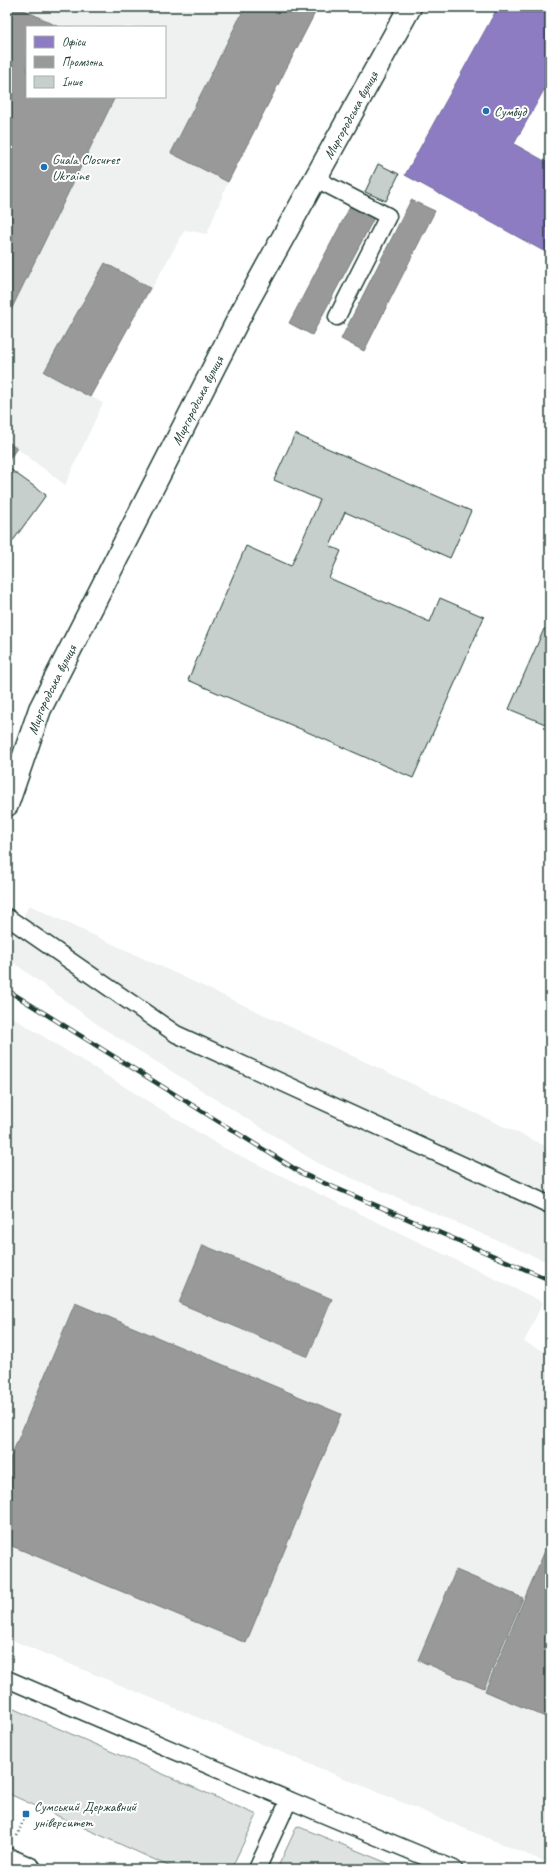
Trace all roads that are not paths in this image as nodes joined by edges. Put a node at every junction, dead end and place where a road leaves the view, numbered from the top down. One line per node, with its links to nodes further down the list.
1 (410, 7): 2 (street, Миргородська вулиця)
2 (316, 179): 3 (lane); 4 (street, Миргородська вулиця)
3 (337, 317)
4 (7, 805)
5 (7, 916): 6 (lane)
6 (550, 1205)
7 (7, 1679): 8 (lane)
8 (289, 1800): 11 (lane); 12 (lane)
9 (7, 1859): 10 (street)
10 (30, 1869)
11 (257, 1869)
12 (454, 1869)

